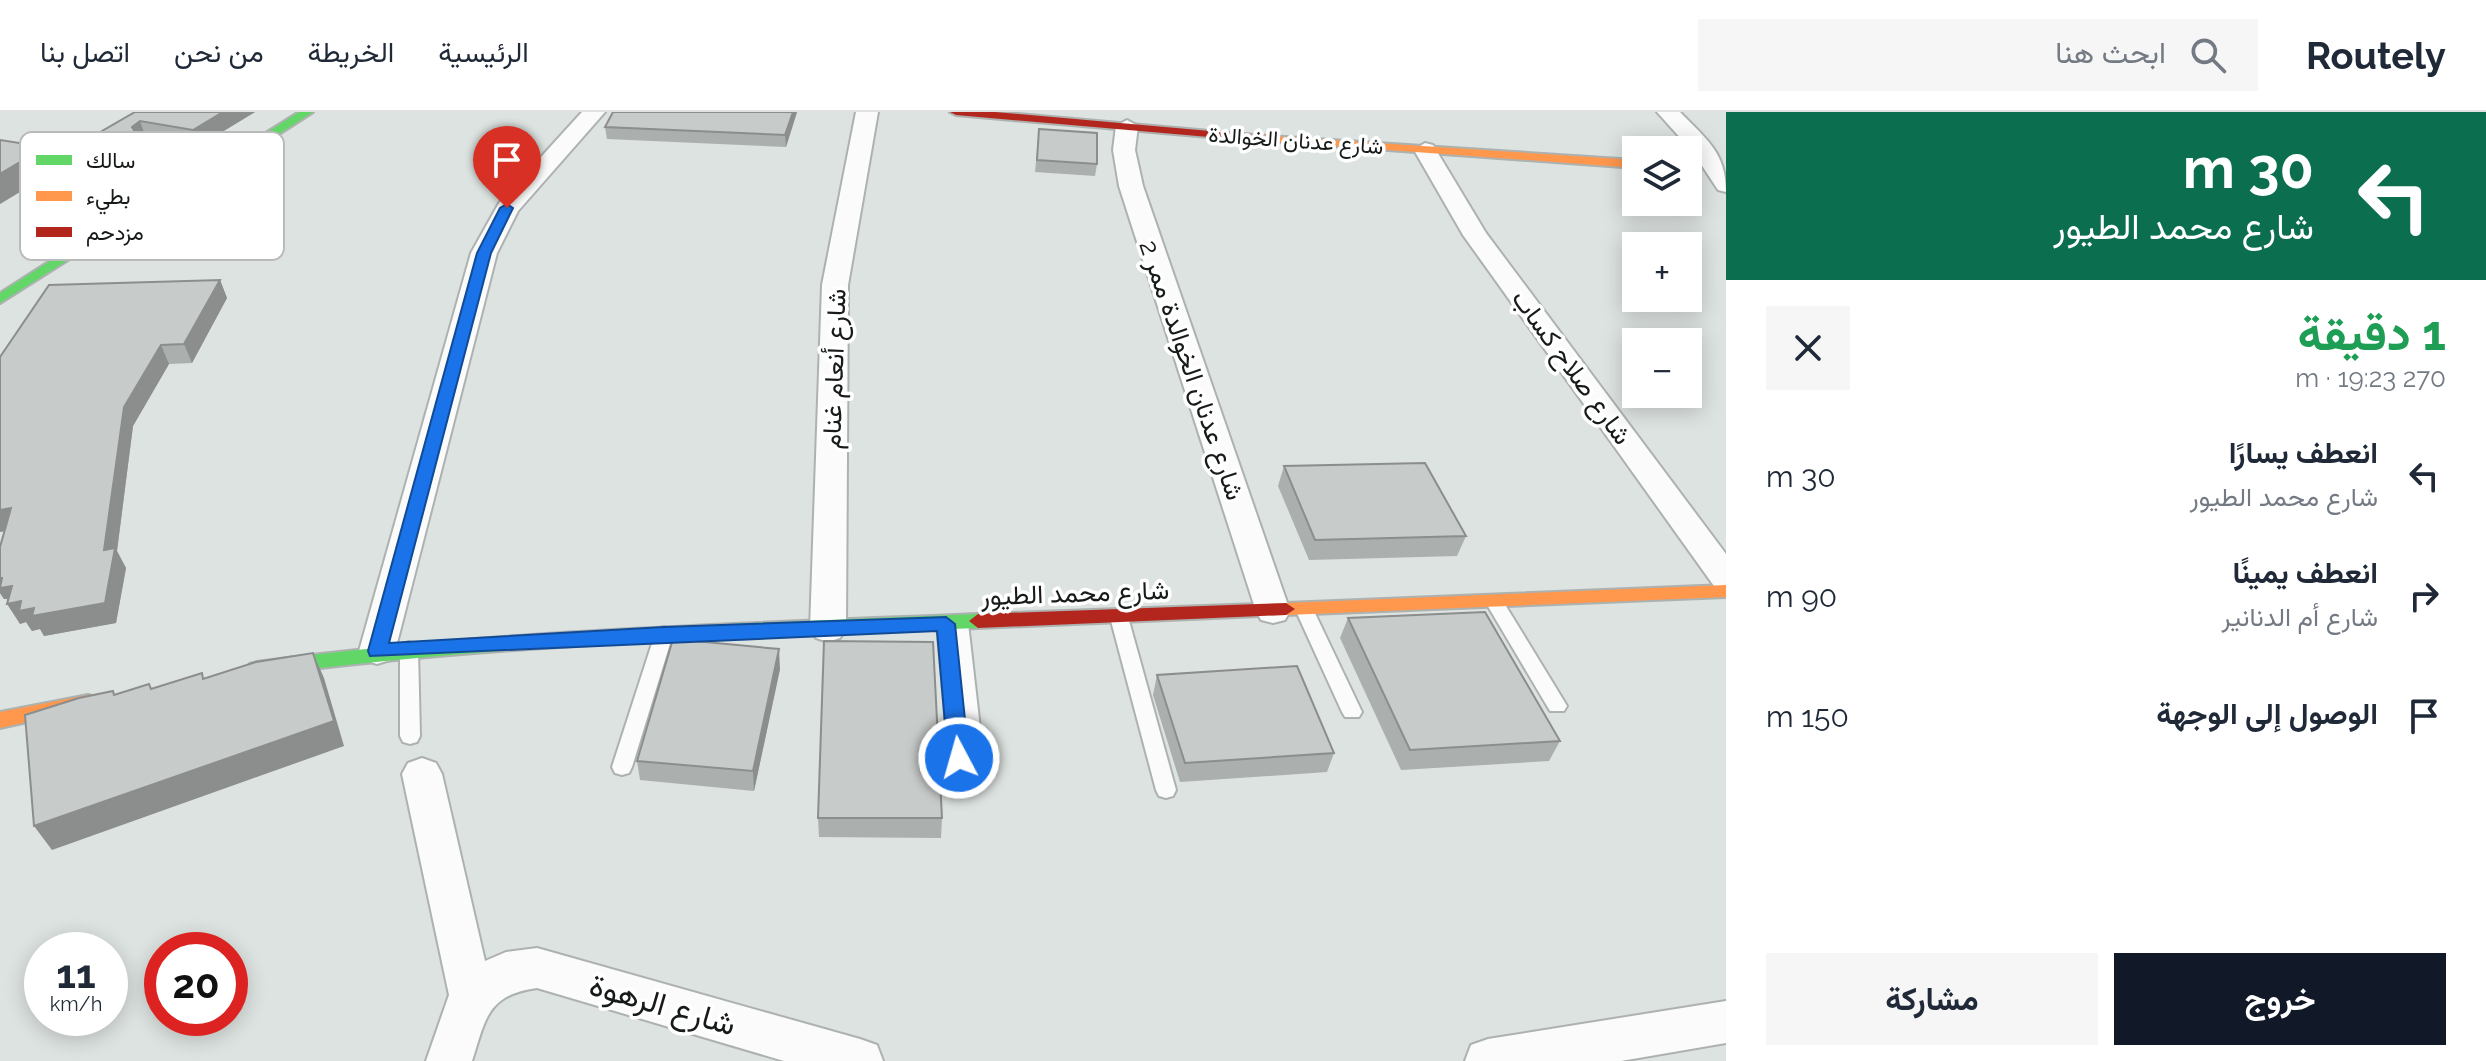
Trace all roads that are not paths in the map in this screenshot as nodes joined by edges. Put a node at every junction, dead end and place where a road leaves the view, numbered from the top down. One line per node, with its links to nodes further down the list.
1 (307, 112): 8 (street)
2 (594, 112): 29 (street)
3 (867, 112): 26 (street, شارع أنعام غنام)
4 (956, 112): 6 (street, شارع عدنان الخوالدة)
5 (1668, 112): 12 (street)
6 (1056, 116): 7 (street, شارع عدنان الخوالدة)
7 (1127, 126): 9 (street, شارع عدنان الخوالدة); 23 (street, شارع عدنان الخوالدة ممر 2)
8 (277, 132)
9 (1425, 150): 10 (street, شارع عدنان الخوالدة); 19 (street, شارع صلاح كساب)
10 (1622, 163)
11 (1702, 171): 12 (street)
12 (1722, 175)
13 (60, 260): 15 (street)
14 (16, 264): 15 (street)
15 (47, 268): 16 (street); 17 (street)
16 (80, 272)
17 (2, 295): 18 (street)
18 (38, 299)
19 (1726, 578)
20 (1726, 591): 21 (street, شارع محمد الطيور)
21 (1495, 603): 22 (street, شارع محمد الطيور); 32 (lane)
22 (1304, 609): 23 (street, شارع محمد الطيور); 33 (lane)
23 (1273, 611): 24 (street, شارع محمد الطيور)
24 (1119, 617): 25 (street, شارع محمد الطيور); 38 (lane)
25 (952, 624): 26 (street, شارع محمد الطيور); 36 (lane)
26 (828, 629): 27 (street, شارع محمد الطيور)
27 (664, 634): 28 (street, شارع محمد الطيور); 37 (lane)
28 (409, 649): 29 (street, شارع محمد الطيور); 35 (lane)
29 (377, 651): 30 (street, شارع محمد الطيور)
30 (234, 673)
31 (103, 706): 34 (street)
32 (1557, 706)
33 (1352, 712)
34 (0, 720)
35 (416, 755): 39 (street)
36 (966, 760)
37 (622, 767)
38 (1166, 790)
39 (471, 995): 41 (street); 42 (street, شارع الرهوة)
40 (1726, 1022): 43 (street)
41 (449, 1061)
42 (860, 1061)
43 (1488, 1061)

